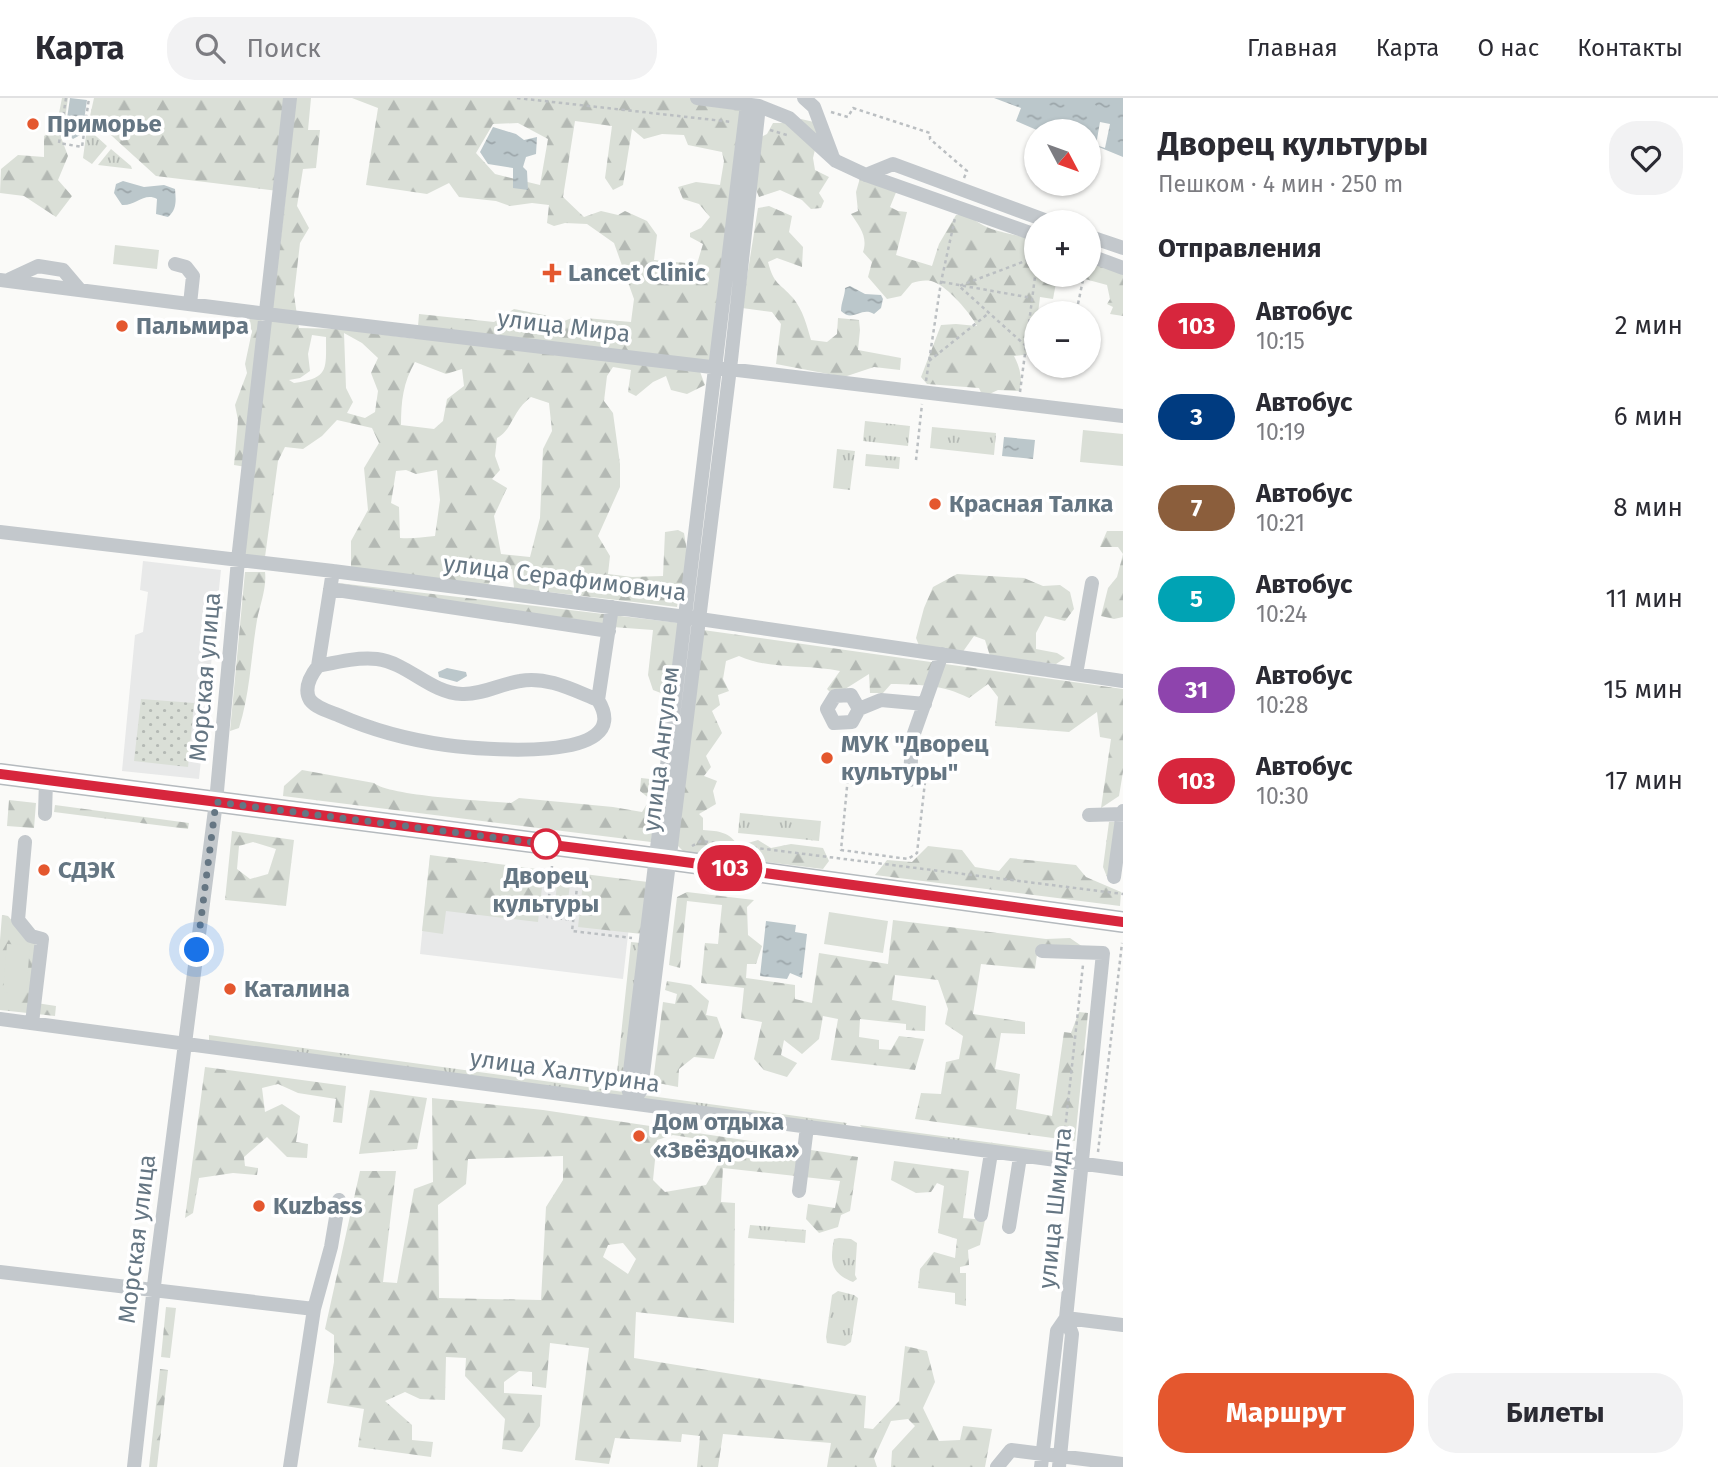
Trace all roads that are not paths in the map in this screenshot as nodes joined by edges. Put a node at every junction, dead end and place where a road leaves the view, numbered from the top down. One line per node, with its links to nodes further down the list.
1 (290, 98): 16 (street, Морская улица)
2 (697, 98): 4 (street)
3 (809, 103): 5 (street)
4 (753, 105): 5 (street); 17 (street, улица Ангулем); 17 (street, улица Ангулем)
5 (834, 159): 6 (street)
6 (866, 175): 7 (street); 8 (street)
7 (1024, 212)
8 (1024, 230)
9 (1101, 240): 10 (street)
10 (1123, 247)
11 (1101, 260): 13 (street)
12 (175, 264): 15 (street)
13 (1123, 268)
14 (3, 280): 15 (street, улица Мира)
15 (190, 304): 16 (street, улица Мира)
16 (267, 314): 17 (street, улица Мира); 20 (street, Морская улица)
17 (723, 368): 18 (street, улица Мира); 25 (street, улица Ангулем)
18 (1123, 416)
19 (0, 532): 20 (street, улица Серафимовича)
20 (238, 560): 21 (street, улица Серафимовича); 37 (street, Морская улица)
21 (333, 571): 23 (street); 24 (street, улица Серафимовича)
22 (1092, 583): 29 (street)
23 (330, 589): 26 (street); 28 (street)
24 (612, 607): 25 (street, улица Серафимовича); 26 (street)
25 (692, 618): 27 (street, улица Серафимовича); 42 (street, улица Ангулем)
26 (608, 631): 31 (street)
27 (942, 654): 29 (street, улица Серафимовича); 32 (street)
28 (318, 666): 31 (street); 31 (street)
29 (1076, 674): 30 (street, улица Серафимовича)
30 (1123, 681)
31 (598, 700)
32 (925, 704): 33 (street); 36 (street)
33 (859, 709)
34 (0, 774): 35 (main road)
35 (46, 780): 37 (main road); 39 (street)
36 (917, 781)
37 (216, 802): 42 (main road); 48 (street, Морская улица)
38 (1123, 813): 40 (street); 43 (street)
39 (45, 814)
40 (1089, 815)
41 (25, 842): 47 (street)
42 (663, 859): 44 (main road); 49 (street, улица Ангулем); 49 (street, улица Ангулем)
43 (1114, 877)
44 (1123, 922)
45 (1042, 951): 53 (street, улица Шмидта)
46 (0, 1019): 47 (street, улица Халтурина)
47 (32, 1023): 48 (street, улица Халтурина)
48 (185, 1043): 49 (street, улица Халтурина); 60 (street, Морская улица)
49 (632, 1103): 50 (street, улица Халтурина)
50 (807, 1127): 51 (street, улица Халтурина); 55 (street)
51 (992, 1153): 52 (street, улица Халтурина); 57 (street)
52 (1020, 1157): 53 (street, улица Халтурина); 58 (street)
53 (1083, 1166): 54 (street, улица Халтурина); 62 (street, улица Шмидта)
54 (1123, 1169)
55 (799, 1191)
56 (339, 1200): 61 (street)
57 (981, 1216)
58 (1009, 1227)
59 (0, 1272): 60 (street)
60 (154, 1290): 61 (street); 67 (street, Морская улица)
61 (314, 1309): 68 (street)
62 (1066, 1318): 63 (street); 64 (street); 65 (street, улица Шмидта)
63 (1123, 1325)
64 (1042, 1460): 65 (street); 69 (street)
65 (1060, 1461): 66 (street)
66 (1123, 1464)
67 (134, 1467)
68 (290, 1467)
69 (997, 1467)

